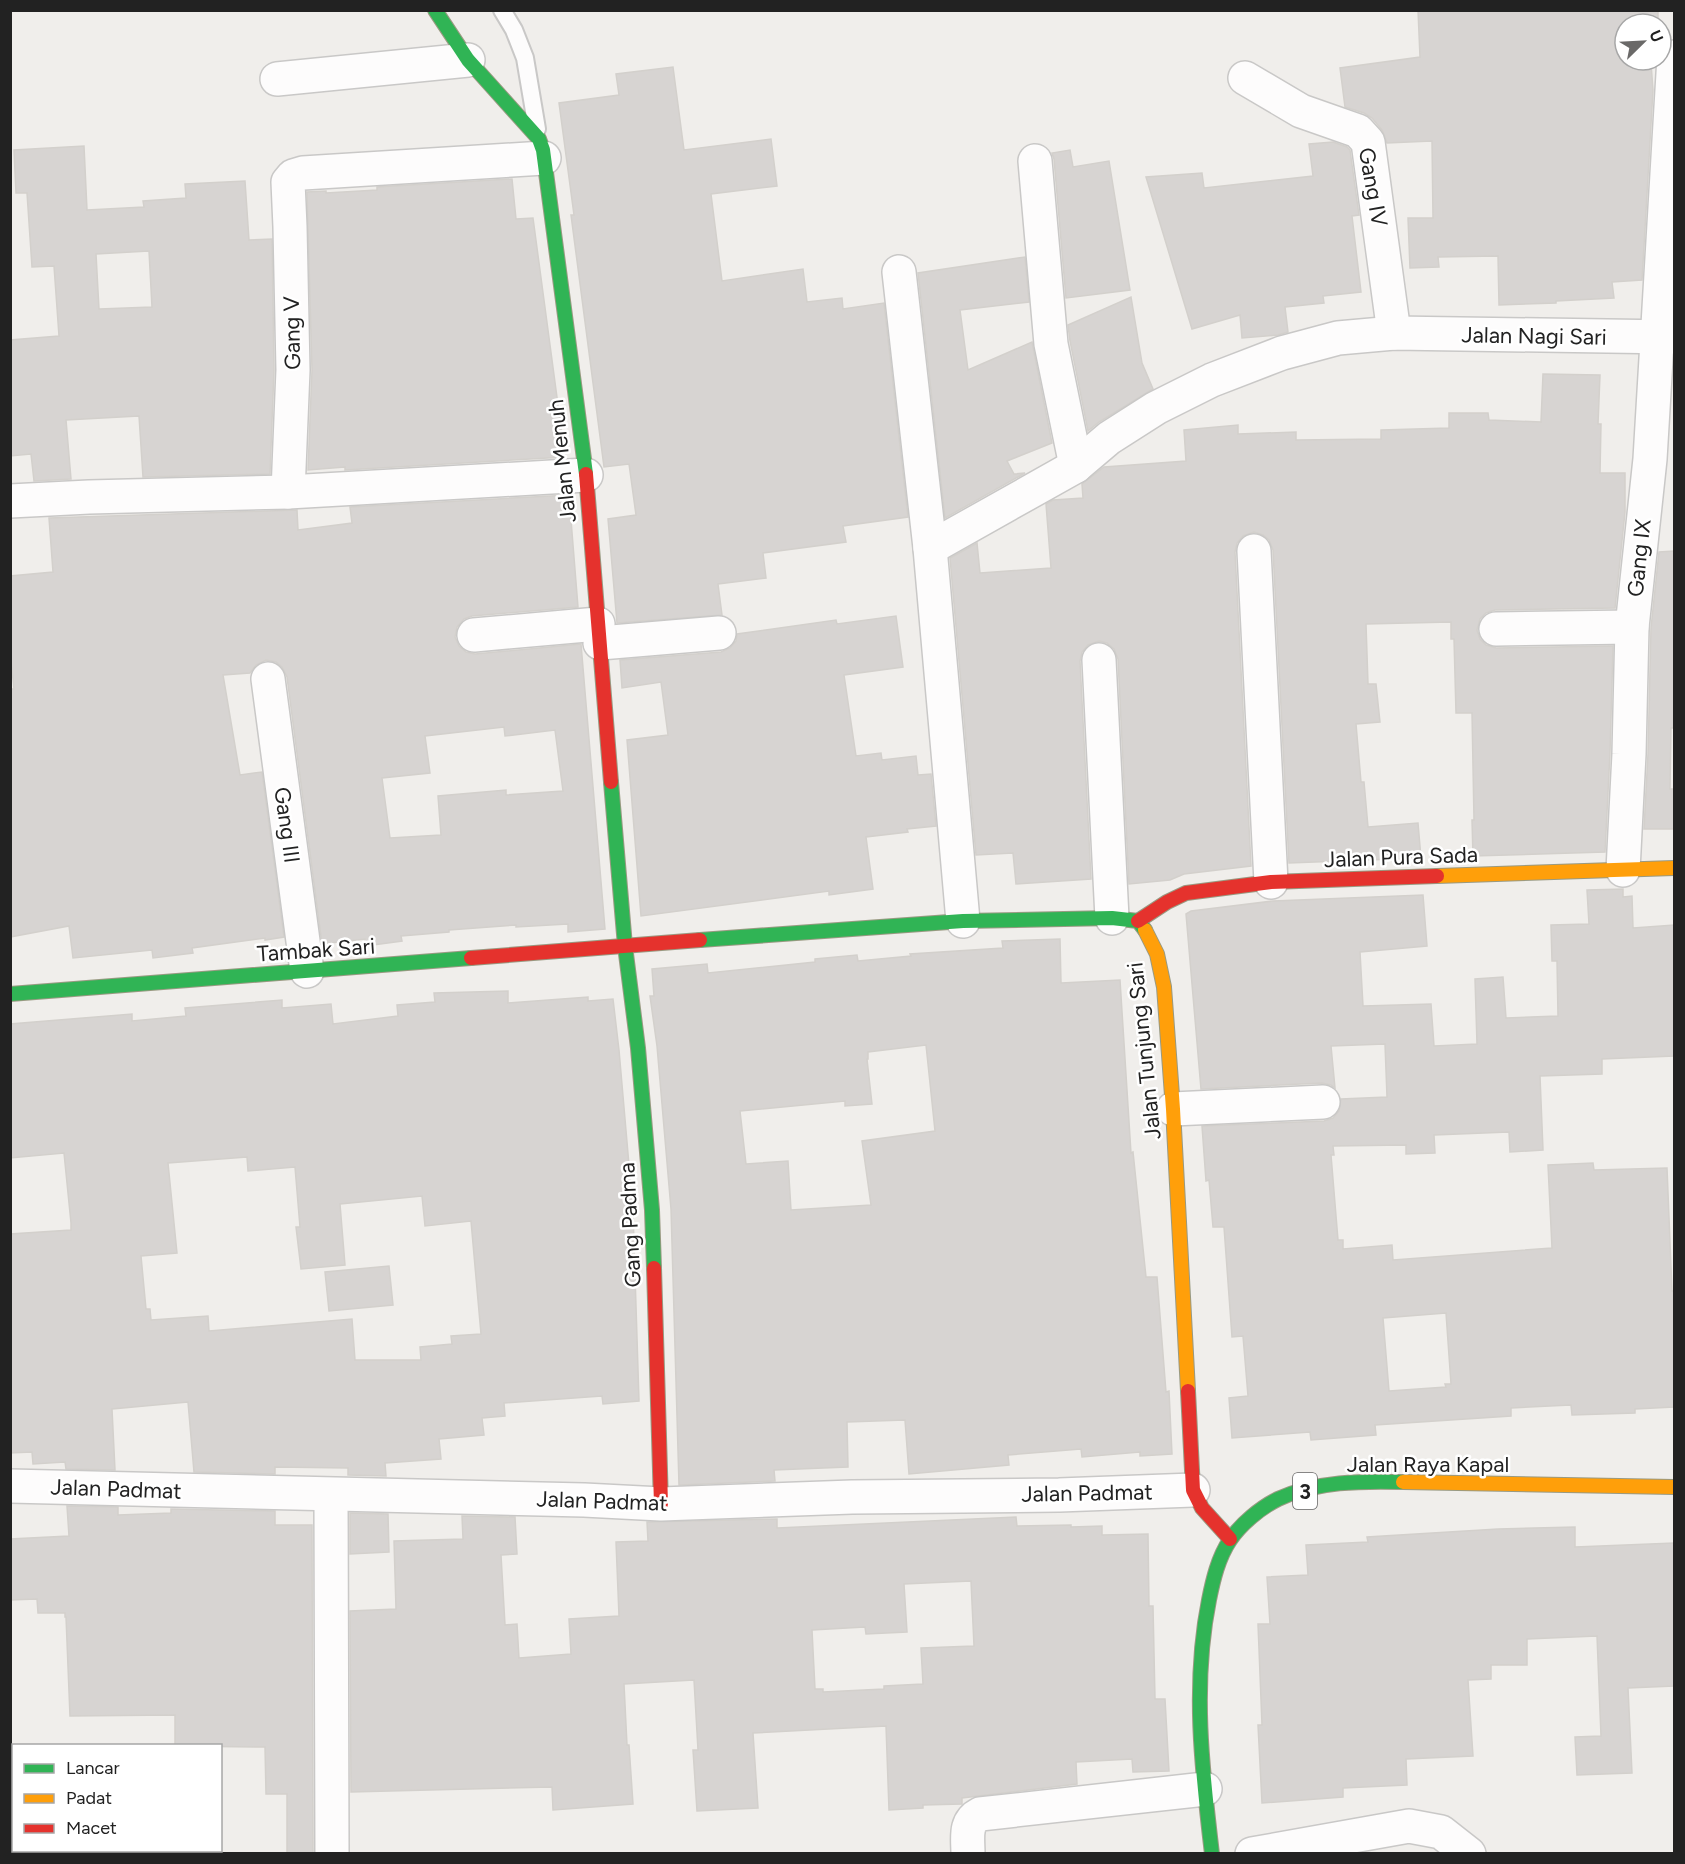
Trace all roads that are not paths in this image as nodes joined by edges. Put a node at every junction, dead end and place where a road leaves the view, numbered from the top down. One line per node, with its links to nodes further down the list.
1 (435, 10): 4 (main road)
2 (502, 10): 7 (lane)
3 (1674, 57): 11 (street, Gang IX)
4 (468, 60): 6 (street); 7 (main road)
5 (1245, 78): 10 (street, Gang IV)
6 (277, 79)
7 (542, 149): 13 (main road, Jalan Menuh); 14 (street, Gang V)
8 (1035, 161): 12 (street)
9 (899, 272): 16 (street)
10 (1394, 333): 11 (street, Jalan Nagi Sari); 12 (street, Jalan Nagi Sari)
11 (1667, 337): 18 (street, Gang IX)
12 (1076, 466): 16 (street, Jalan Nagi Sari)
13 (586, 475): 14 (street); 20 (main road, Jalan Menuh)
14 (288, 492): 15 (street)
15 (10, 501)
16 (930, 548): 30 (street)
17 (1254, 551): 28 (street)
18 (1632, 627): 19 (street); 26 (street, Gang IX)
19 (1496, 629)
20 (599, 633): 21 (street); 22 (street); 31 (main road, Jalan Menuh)
21 (719, 633)
22 (474, 635)
23 (1099, 660): 29 (street)
24 (268, 679): 32 (street, Gang III)
25 (1642, 693): 26 (street)
26 (1619, 858): 27 (main road, Jalan Pura Sada); 28 (main road, Jalan Pura Sada)
27 (1674, 868)
28 (1271, 882): 29 (main road, Jalan Pura Sada)
29 (1125, 919): 30 (main road); 35 (main road, Jalan Tunjung Sari)
30 (963, 921): 31 (main road)
31 (625, 946): 32 (main road, Tambak Sari); 40 (main road, Gang Padma)
32 (307, 971): 33 (main road, Tambak Sari)
33 (10, 994)
34 (1323, 1102): 35 (street)
35 (1173, 1109): 38 (main road, Jalan Tunjung Sari)
36 (10, 1486): 39 (street, Jalan Padmat)
37 (1674, 1488): 41 (main road, Jalan Raya Kapal / 3)
38 (1193, 1490): 40 (street, Jalan Padmat); 41 (main road, Jalan Tunjung Sari)
39 (331, 1495): 40 (street, Jalan Padmat); 45 (street)
40 (661, 1504)
41 (1230, 1539): 42 (main road, Jalan Raya Kapal / 3)
42 (1206, 1802): 43 (street); 44 (main road, Jalan Raya Kapal / 3)
43 (968, 1839)
44 (1211, 1847)
45 (332, 1854)
46 (1252, 1854): 47 (street)
47 (1469, 1854)

